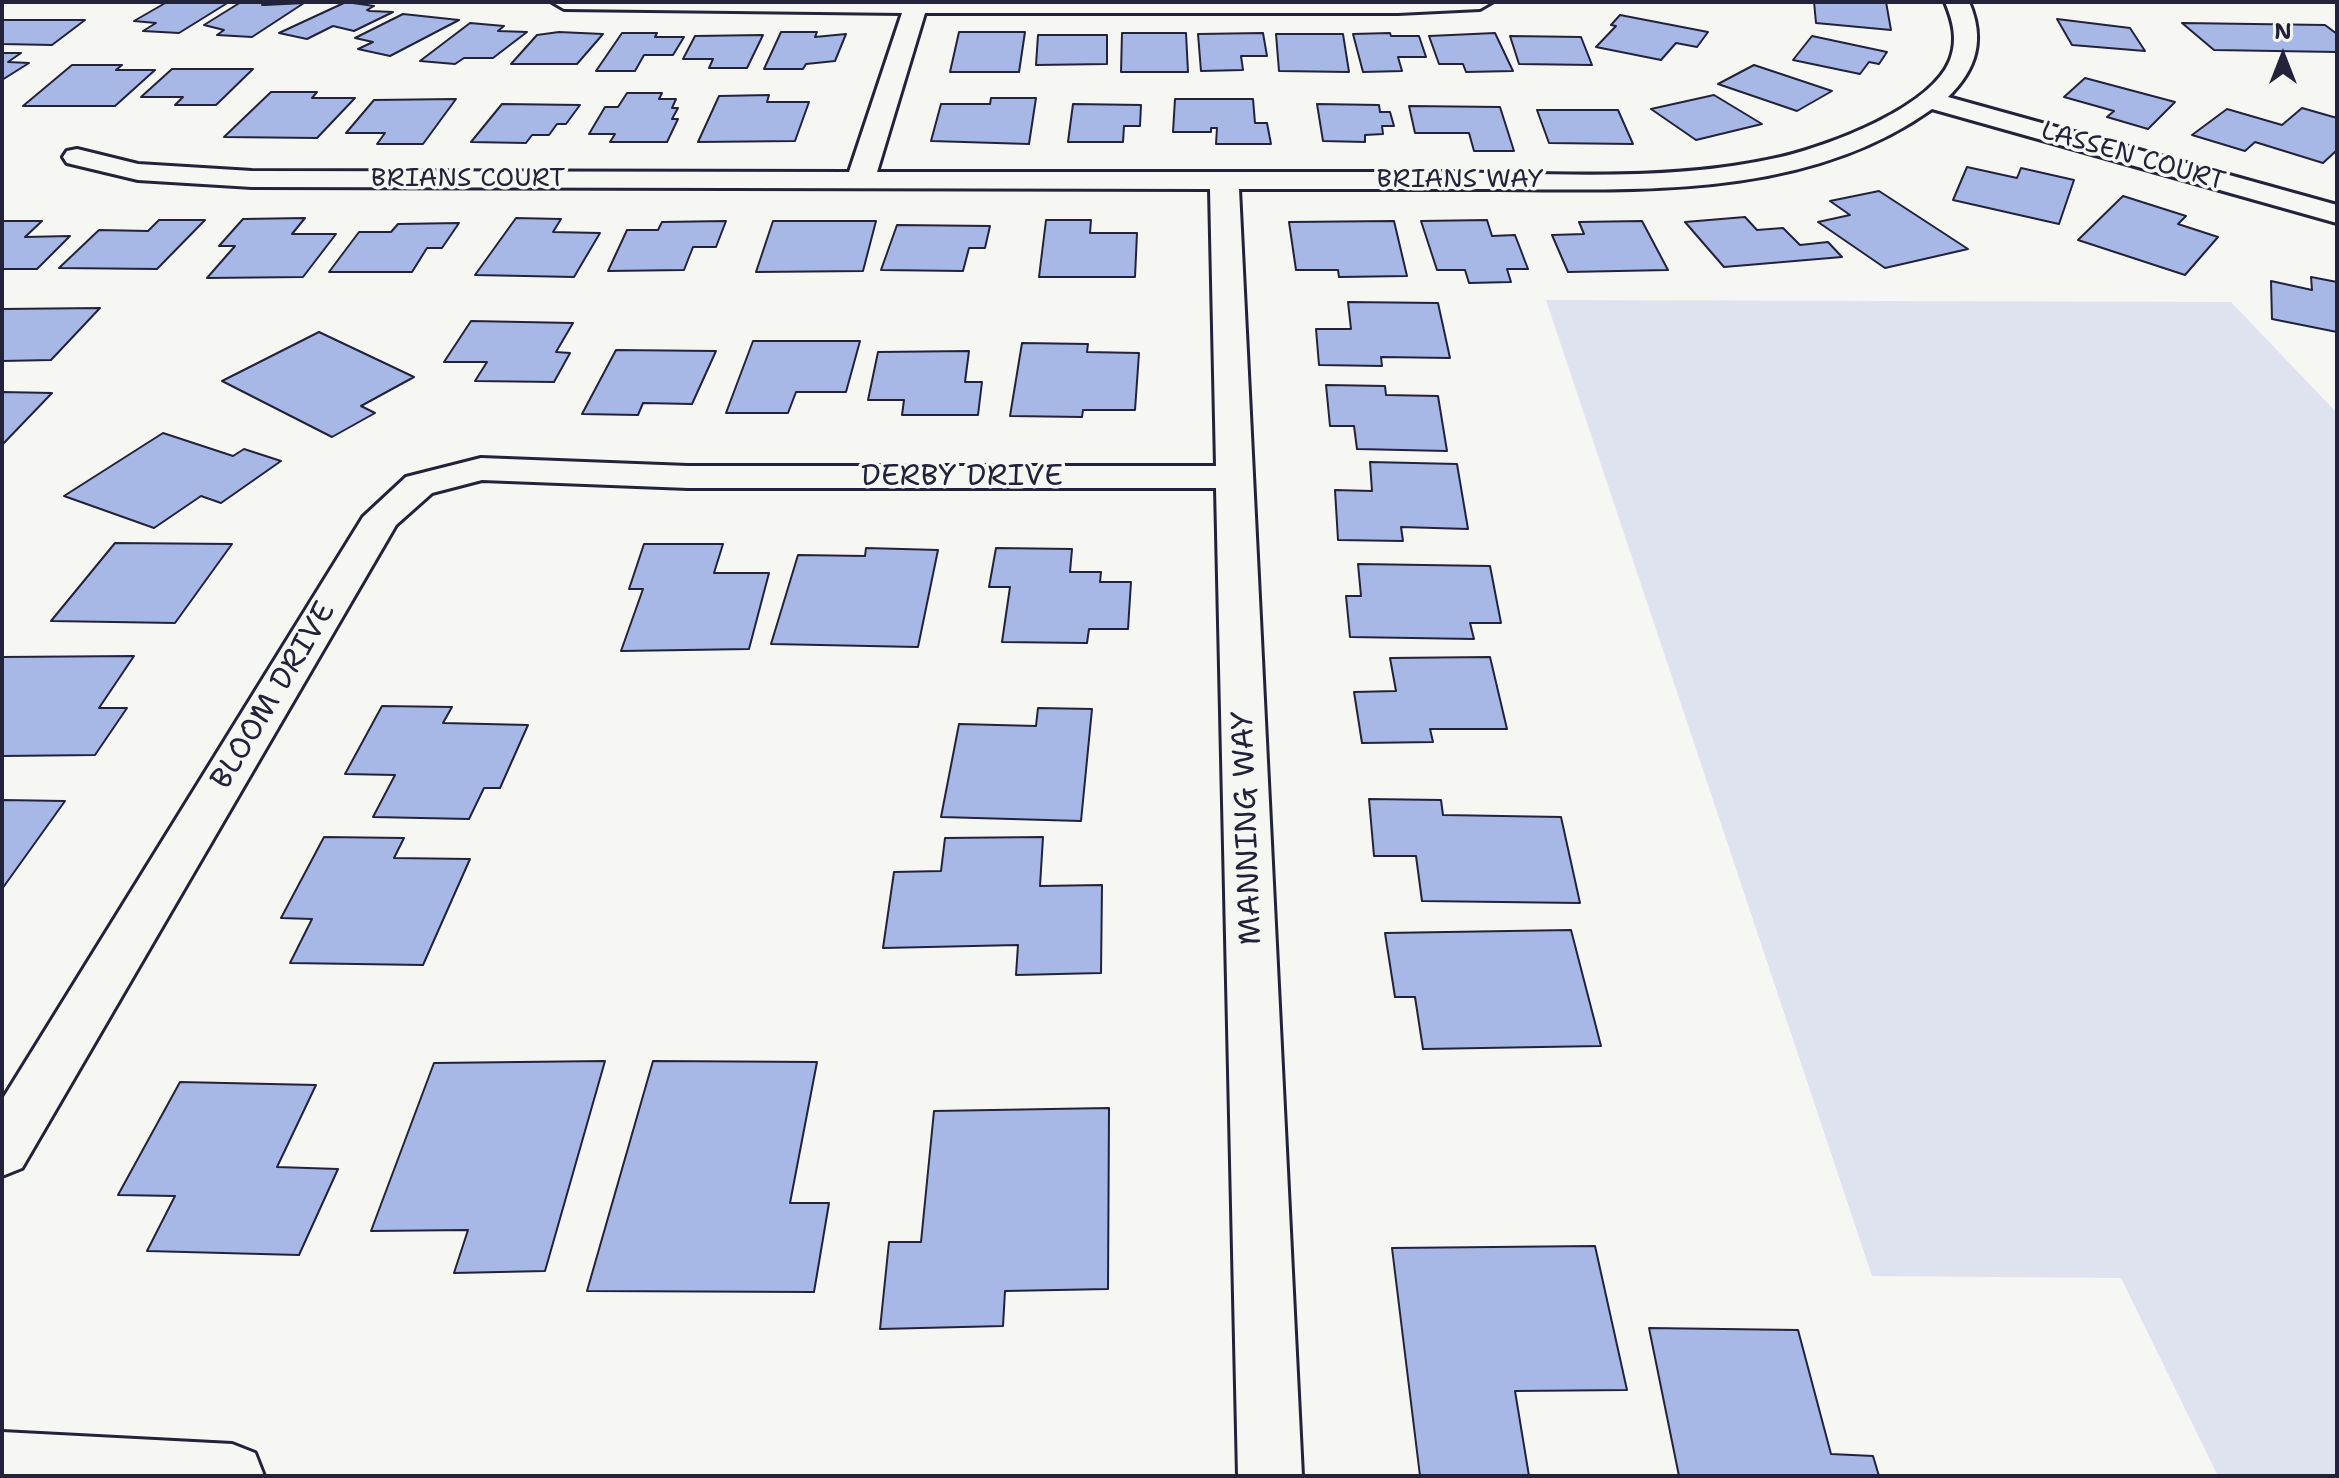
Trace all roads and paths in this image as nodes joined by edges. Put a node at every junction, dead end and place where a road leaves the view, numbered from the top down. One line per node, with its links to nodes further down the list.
1 (564, 2): 4 (street)
2 (1480, 2): 4 (street)
3 (1957, 2): 5 (street, BRIANS WAY)
4 (916, 4): 7 (street)
5 (1930, 100): 8 (street, BRIANS WAY); 9 (street, LASSEN COURT)
6 (77, 157): 7 (street, BRIANS COURT)
7 (860, 180): 8 (street, BRIANS WAY)
8 (1224, 180): 11 (street, MANNING WAY)
9 (2337, 214)
10 (688, 477): 11 (street, DERBY DRIVE); 12 (street, BLOOM DRIVE)
11 (1236, 477): 15 (street, MANNING WAY)
12 (2, 1150)
13 (2, 1464): 14 (street)
14 (232, 1476)
15 (1270, 1476)

